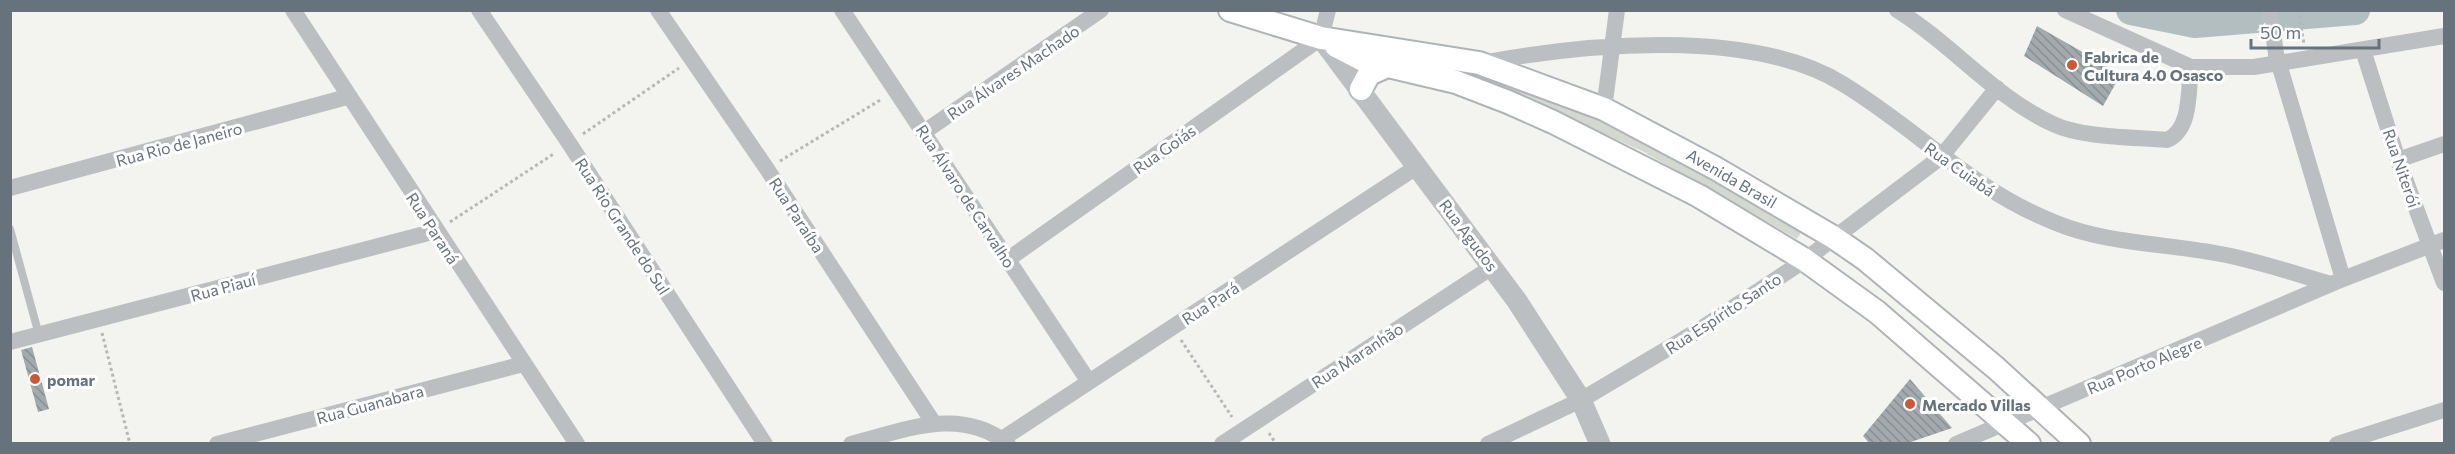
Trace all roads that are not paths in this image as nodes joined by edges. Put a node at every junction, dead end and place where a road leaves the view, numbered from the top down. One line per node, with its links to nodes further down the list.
1 (293, 10): 22 (street, Rua Paraná)
2 (479, 10): 51 (street, Rua Rio Grande do Sul)
3 (658, 10): 46 (street, Rua Paraíba)
4 (842, 10): 24 (street, Rua Álvaro de Carvalho)
5 (1101, 10): 24 (street, Rua Álvares Machado)
6 (1230, 10): 13 (main road, Avenida Brasil)
7 (1328, 10): 13 (street)
8 (1617, 10): 14 (street)
9 (1897, 10): 21 (street)
10 (2065, 10): 19 (street)
11 (2270, 10): 16 (street, bridge)
12 (2445, 36): 15 (street)
13 (1321, 38): 17 (main road, Avenida Brasil); 18 (main road, Avenida Brasil); 20 (street, Rua Agudos); 34 (street, Rua Goiás)
14 (1613, 48): 17 (street, Rua Cuiabá); 23 (street); 26 (street, Rua Cuiabá)
15 (2363, 50): 16 (street); 27 (street, Rua Niterói)
16 (2277, 58): 19 (street); 37 (street)
17 (1479, 63): 23 (main road, Avenida Brasil)
18 (1385, 67): 20 (main road); 35 (main road, Avenida Brasil)
19 (2191, 67): 21 (street)
20 (1361, 89): 28 (street, Rua Agudos)
21 (1995, 93): 26 (street, Rua Espírito Santo)
22 (347, 97): 29 (street, Rua Rio de Janeiro); 31 (street, Rua Paraná)
23 (1604, 109): 32 (main road, Avenida Brasil)
24 (924, 132): 34 (street, Rua Álvaro de Carvalho)
25 (2445, 144): 27 (street)
26 (1941, 157): 32 (street, Rua Espírito Santo); 37 (street, Rua Cuiabá)
27 (2398, 160): 33 (street, Rua Niterói)
28 (1418, 166): 36 (street, Rua Agudos); 42 (street, Rua Pará)
29 (10, 188)
30 (10, 229): 39 (lane)
31 (436, 231): 39 (street, Rua Piauí); 41 (street, Rua Paraná)
32 (1833, 237): 35 (street, Rua Espírito Santo); 44 (main road, Avenida Brasil)
33 (2437, 242): 37 (street); 38 (street, Rua Niterói)
34 (1007, 260): 42 (street, Rua Álvaro de Carvalho)
35 (1805, 260): 43 (street, Rua Espírito Santo); 47 (main road, Avenida Brasil)
36 (1492, 267): 43 (street, Rua Agudos); 53 (street, Rua Maranhão)
37 (2337, 282): 44 (street, Rua Porto Alegre)
38 (2445, 283)
39 (39, 335): 40 (street, Rua Piauí)
40 (10, 342)
41 (523, 364): 49 (street, Rua Guanabara); 50 (street, Rua Paraná)
42 (1089, 382): 48 (street, Rua Pará)
43 (1581, 400): 54 (street, Rua Espírito Santo); 55 (street, Rua Agudos)
44 (2042, 408): 47 (street, Rua Porto Alegre); 58 (main road, Avenida Brasil)
45 (2445, 410): 59 (street)
46 (933, 422): 48 (street); 52 (street)
47 (2007, 423): 56 (street, Rua Porto Alegre); 57 (main road, Avenida Brasil)
48 (1005, 441)
49 (217, 444)
50 (577, 444)
51 (765, 444)
52 (851, 444)
53 (1222, 444)
54 (1488, 444)
55 (1600, 444)
56 (1956, 444)
57 (2029, 444)
58 (2079, 444)
59 (2337, 444)

